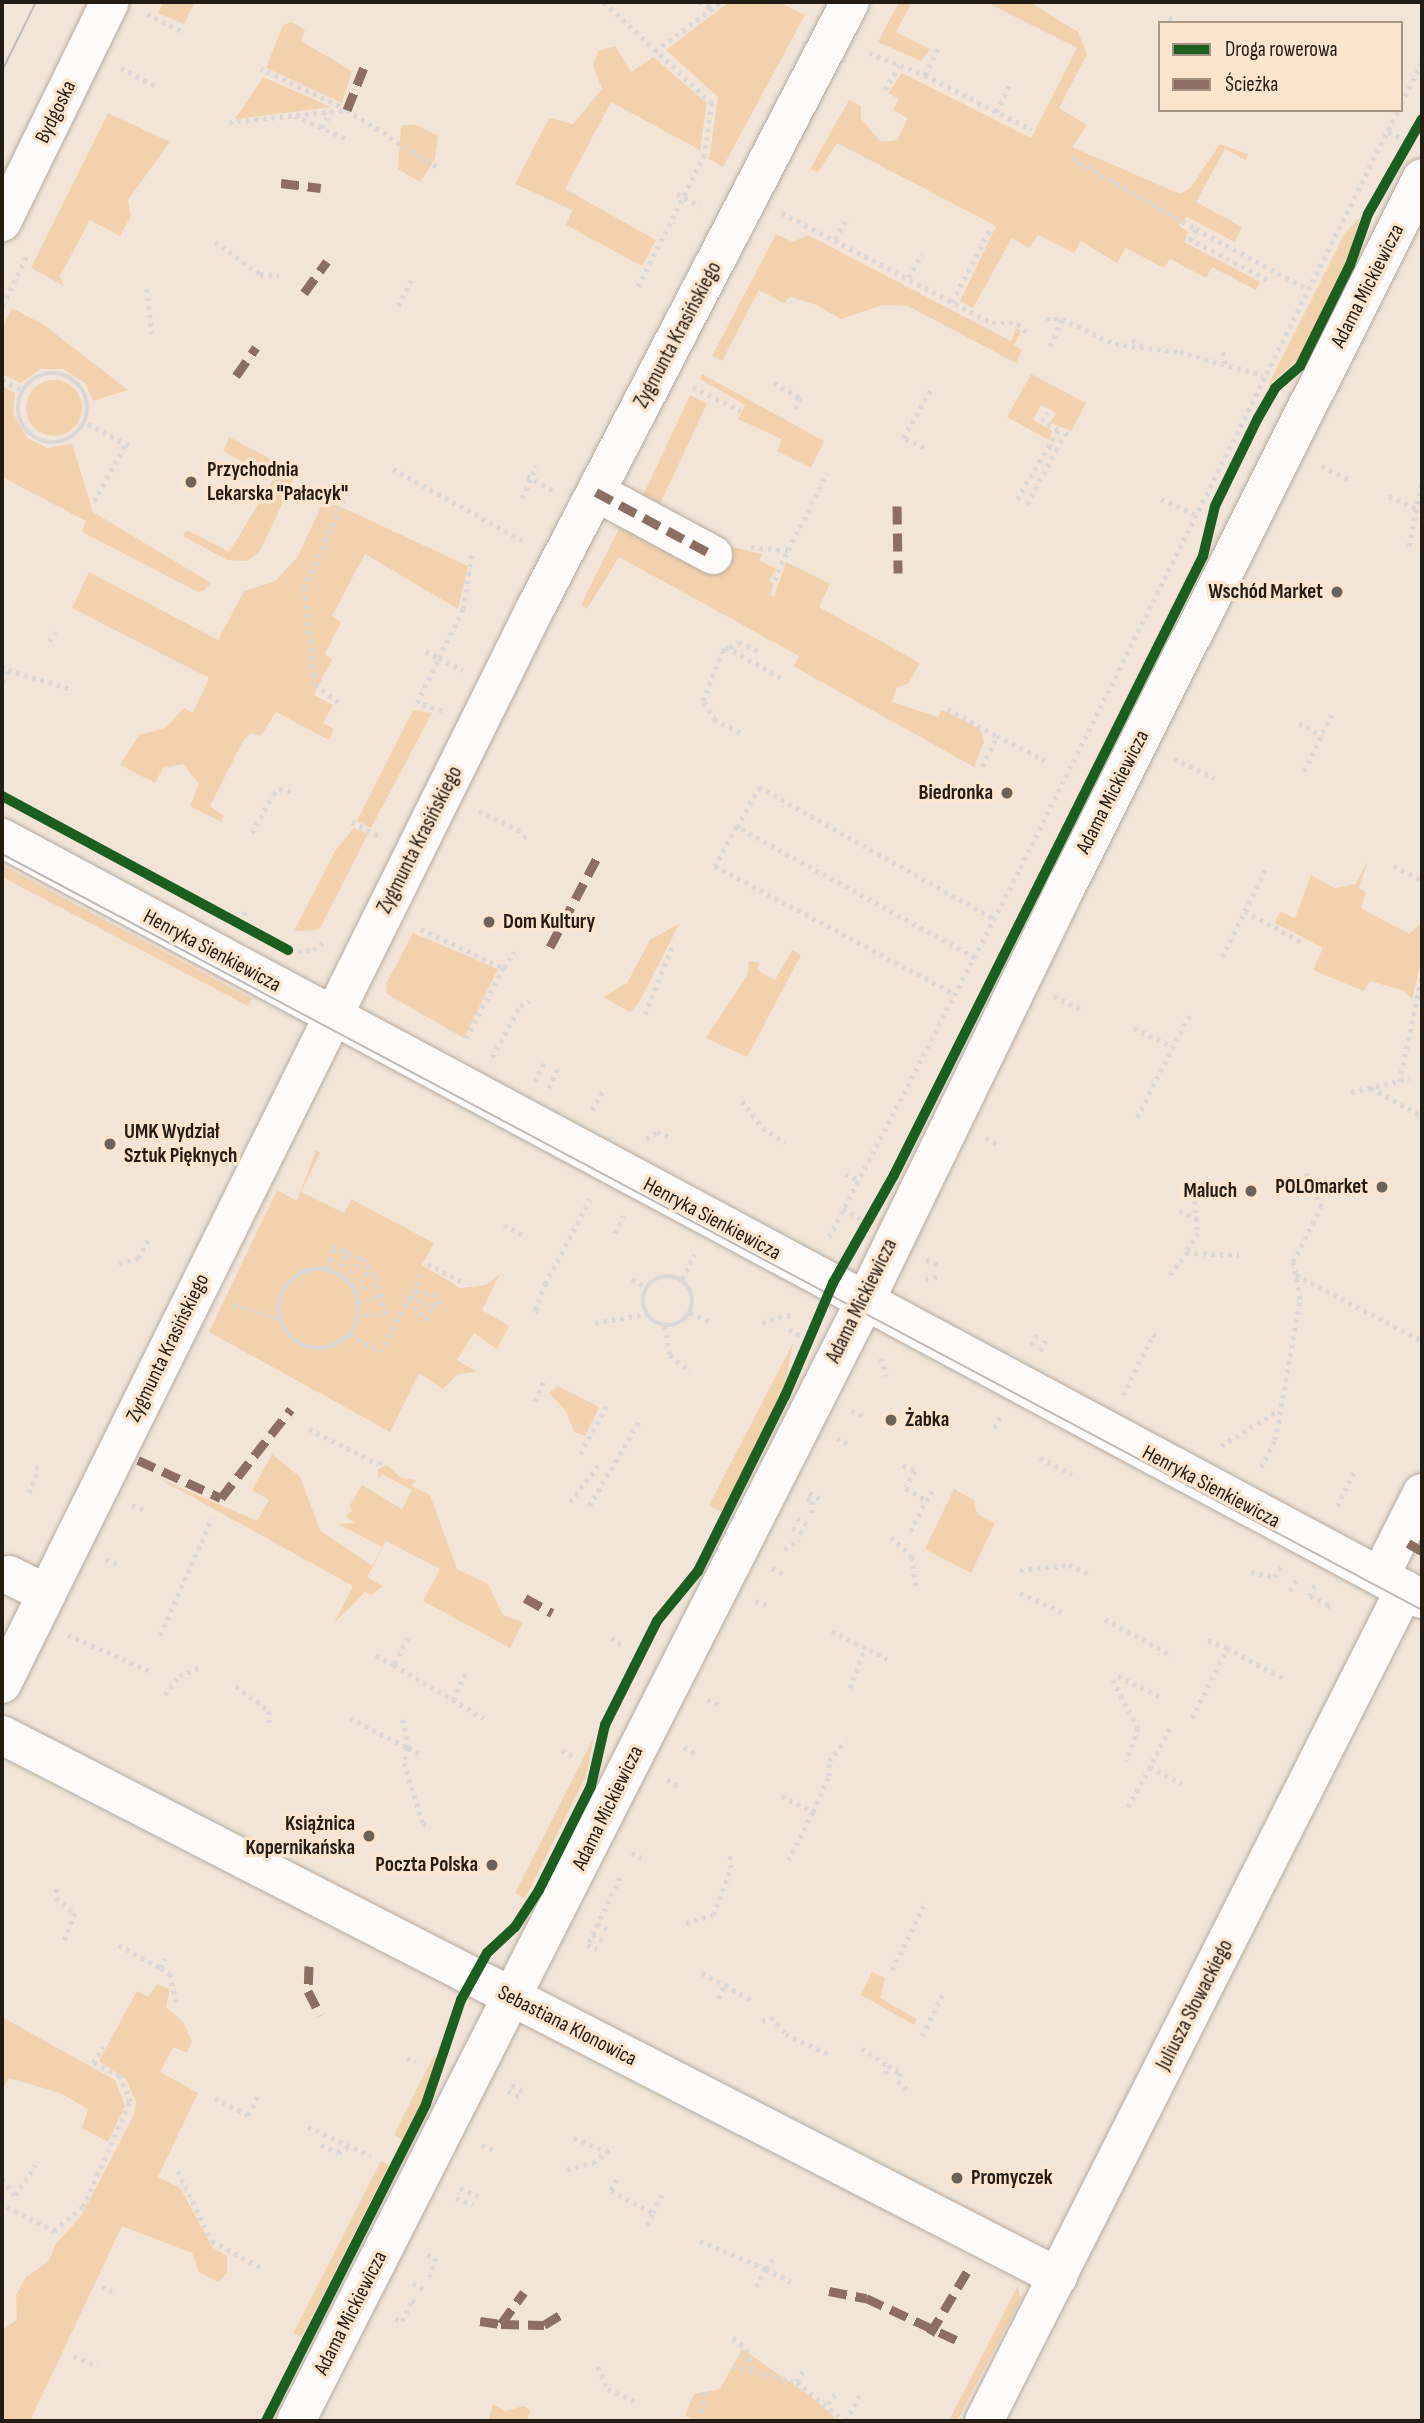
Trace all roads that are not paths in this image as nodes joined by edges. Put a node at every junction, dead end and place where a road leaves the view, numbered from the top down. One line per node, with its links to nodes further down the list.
1 (110, 2): 4 (street, Bydgoska)
2 (850, 2): 5 (street, Zygmunta Krasińskiego)
3 (1412, 164): 9 (street, Adama Mickiewicza)
4 (2, 222)
5 (596, 492): 6 (street); 8 (street, Zygmunta Krasińskiego)
6 (730, 551)
7 (2, 838): 8 (street, Henryka Sienkiewicza)
8 (332, 1016): 9 (street, Henryka Sienkiewicza); 13 (street, Zygmunta Krasińskiego)
9 (849, 1292): 12 (street, Henryka Sienkiewicza); 16 (street, Adama Mickiewicza)
10 (1422, 1493): 12 (street, Juliusza Słowackiego)
11 (9, 1575): 13 (street)
12 (1402, 1588): 17 (street, Juliusza Słowackiego)
13 (51, 1611): 14 (street, Zygmunta Krasińskiego)
14 (2, 1684)
15 (2, 1735): 16 (street, Sebastiana Klonowica)
16 (512, 1999): 17 (street, Sebastiana Klonowica); 18 (street, Adama Mickiewicza)
17 (1058, 2277): 19 (street, Juliusza Słowackiego)
18 (296, 2421)
19 (984, 2421)

